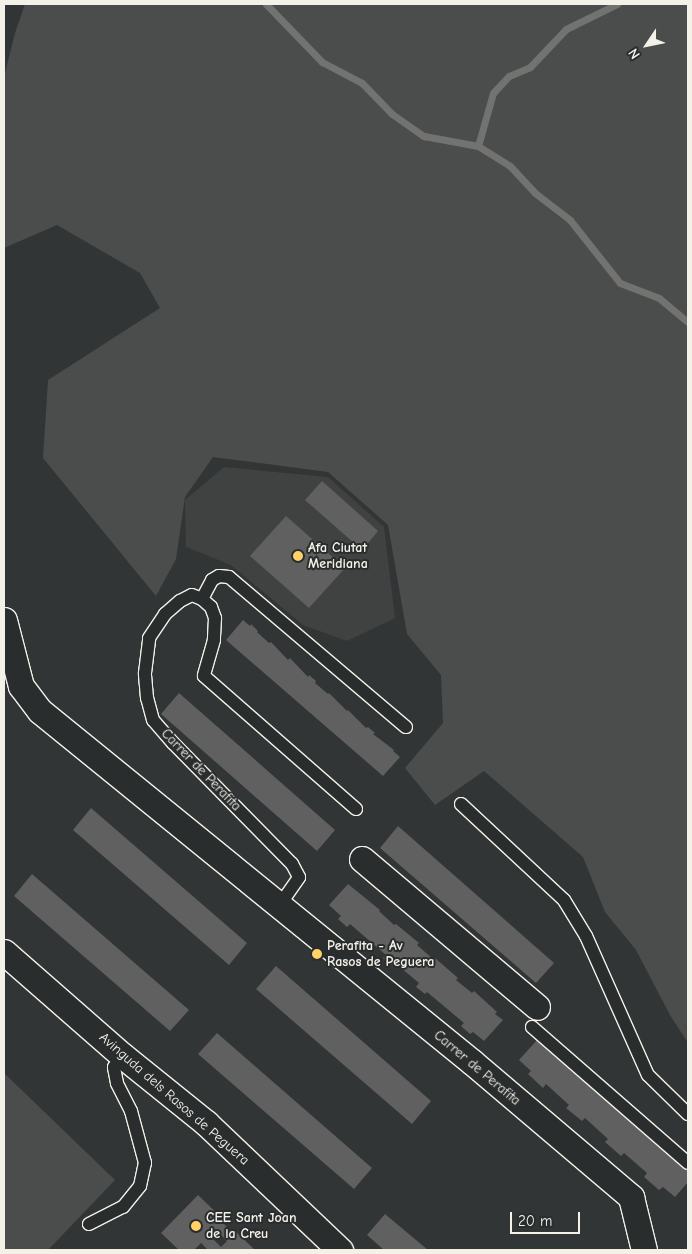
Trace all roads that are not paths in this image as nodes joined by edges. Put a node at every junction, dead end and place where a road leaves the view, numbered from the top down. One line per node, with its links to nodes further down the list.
1 (202, 599): 3 (lane); 5 (lane); 7 (lane, Carrer de Perafita)
2 (4, 620): 7 (street, Carrer de Perafita)
3 (406, 727)
4 (461, 804): 11 (lane)
5 (356, 810)
6 (362, 860): 9 (street)
7 (279, 906): 15 (street, Carrer de Perafita)
8 (4, 952): 10 (street, Avinguda dels Rasos de Peguera)
9 (535, 1017): 12 (lane)
10 (123, 1056): 13 (lane); 14 (street, Avinguda dels Rasos de Peguera)
11 (688, 1114)
12 (688, 1163)
13 (89, 1224)
14 (340, 1250)
15 (644, 1250)

